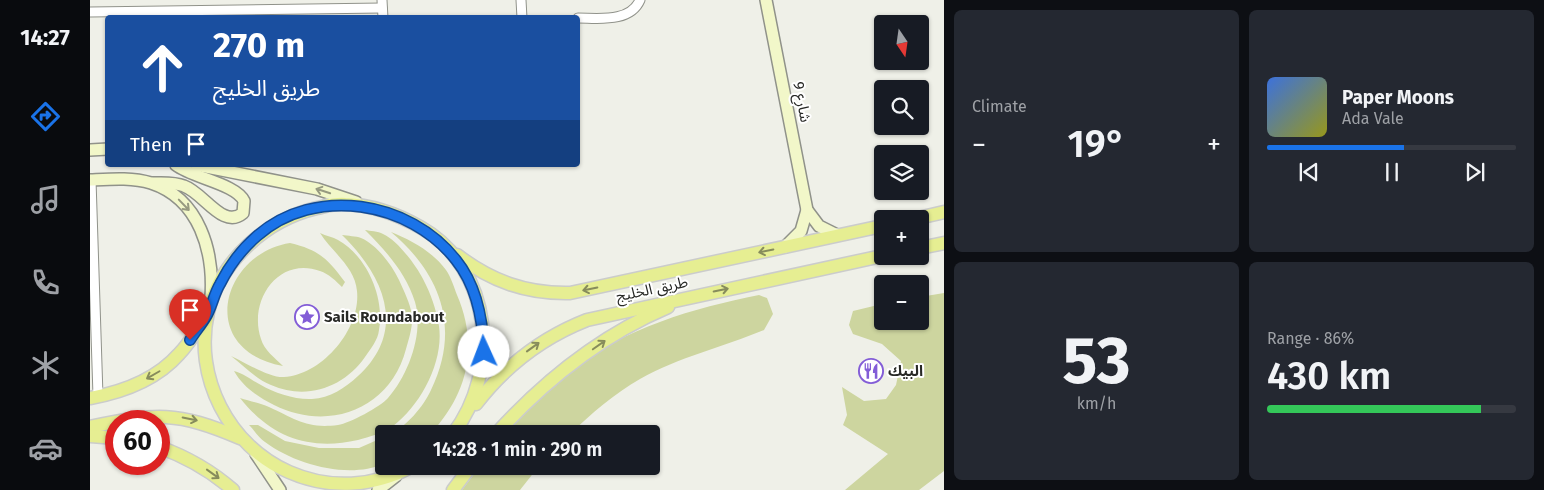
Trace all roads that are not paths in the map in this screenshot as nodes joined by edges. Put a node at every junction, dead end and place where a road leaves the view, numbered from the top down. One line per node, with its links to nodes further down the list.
1 (174, 0): 7 (street)
2 (521, 0): 9 (street)
3 (640, 0): 10 (street)
4 (766, 0): 18 (street, شارع 9)
5 (382, 4): 6 (street)
6 (272, 5): 7 (street)
7 (175, 11): 8 (street)
8 (90, 12)
9 (522, 15)
10 (580, 18)
11 (105, 149): 12 (street)
12 (90, 150)
13 (179, 167): 16 (street)
14 (206, 167): 17 (street, one-way to 14)
15 (90, 180): 16 (street); 30 (street)
16 (151, 183): 29 (street, one-way to 29)
17 (369, 207): 23 (main road); 29 (main road)
18 (807, 210): 22 (street); 26 (street)
19 (944, 212): 20 (main road)
20 (929, 216)
21 (874, 228): 22 (main road, طريق الخليج)
22 (837, 235): 26 (main road, طريق الخليج)
23 (440, 242): 26 (main road, طريق الخليج, one-way to 23); 31 (main road)
24 (944, 242): 25 (main road)
25 (929, 246)
26 (785, 247)
27 (874, 258): 28 (main road, طريق الخليج, one-way to 27)
28 (692, 296): 31 (main road, طريق الخليج, one-way to 28); 33 (main road, one-way to 28)
29 (209, 309): 30 (main road, one-way to 30); 37 (main road)
30 (94, 397)
31 (463, 419): 32 (main road)
32 (459, 425)
33 (505, 425)
34 (90, 427): 37 (main road, one-way to 37)
35 (90, 436): 36 (main road)
36 (105, 437)
37 (246, 443): 39 (main road); 42 (street)
38 (170, 451): 41 (main road, one-way to 41)
39 (397, 475): 43 (street)
40 (465, 475): 44 (main road)
41 (233, 490)
42 (280, 490)
43 (378, 490)
44 (454, 490)

